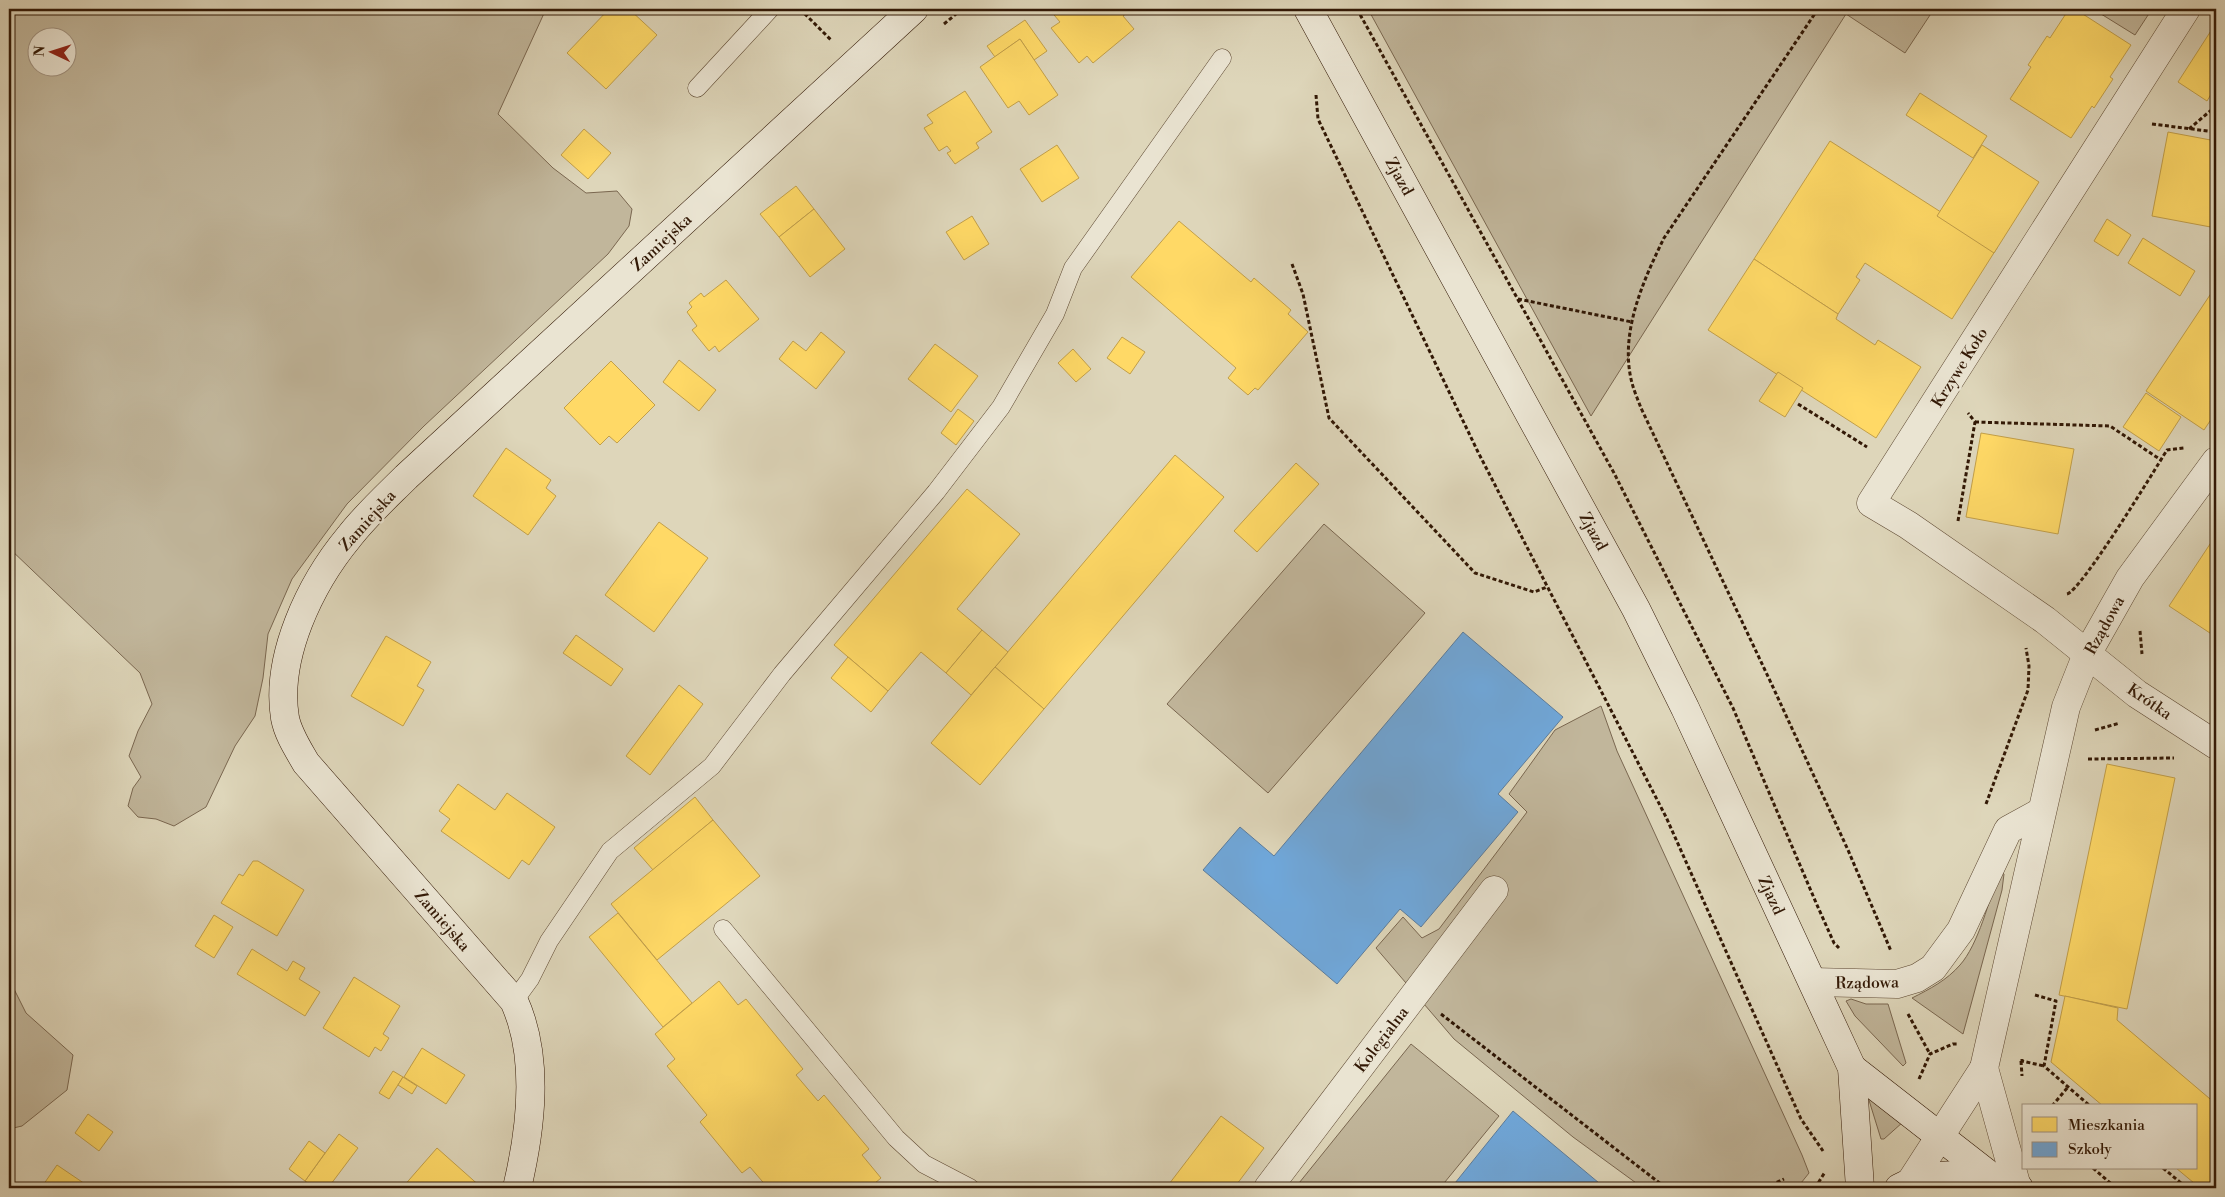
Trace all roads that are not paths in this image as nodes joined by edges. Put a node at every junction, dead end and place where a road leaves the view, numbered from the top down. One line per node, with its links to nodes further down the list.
1 (770, 9): 6 (lane)
2 (914, 9): 14 (street, Zamiejska)
3 (1308, 9): 13 (street, Zjazd)
4 (2186, 9): 8 (street, Krzywe Koło)
5 (1222, 58): 14 (lane)
6 (697, 88)
7 (2216, 461): 8 (street, Rządowa)
8 (2087, 654): 9 (street, Krótka); 10 (street, Rządowa)
9 (2216, 745)
10 (2041, 812): 13 (street, Rządowa); 16 (street, Rządowa)
11 (1494, 890): 22 (street, Kolegialna)
12 (723, 929): 21 (lane)
13 (1812, 982): 15 (street, Zjazd)
14 (514, 1001): 20 (street, Zamiejska)
15 (1852, 1068): 17 (street, Zjazd); 23 (street, Zjazd)
16 (1984, 1068): 17 (street, Rządowa); 19 (street, Rządowa)
17 (1940, 1136): 18 (street, Rządowa); 19 (street, Zjazd)
18 (1905, 1185): 19 (street)
19 (2011, 1186)
20 (517, 1188)
21 (970, 1188)
22 (1268, 1188)
23 (1860, 1188)

